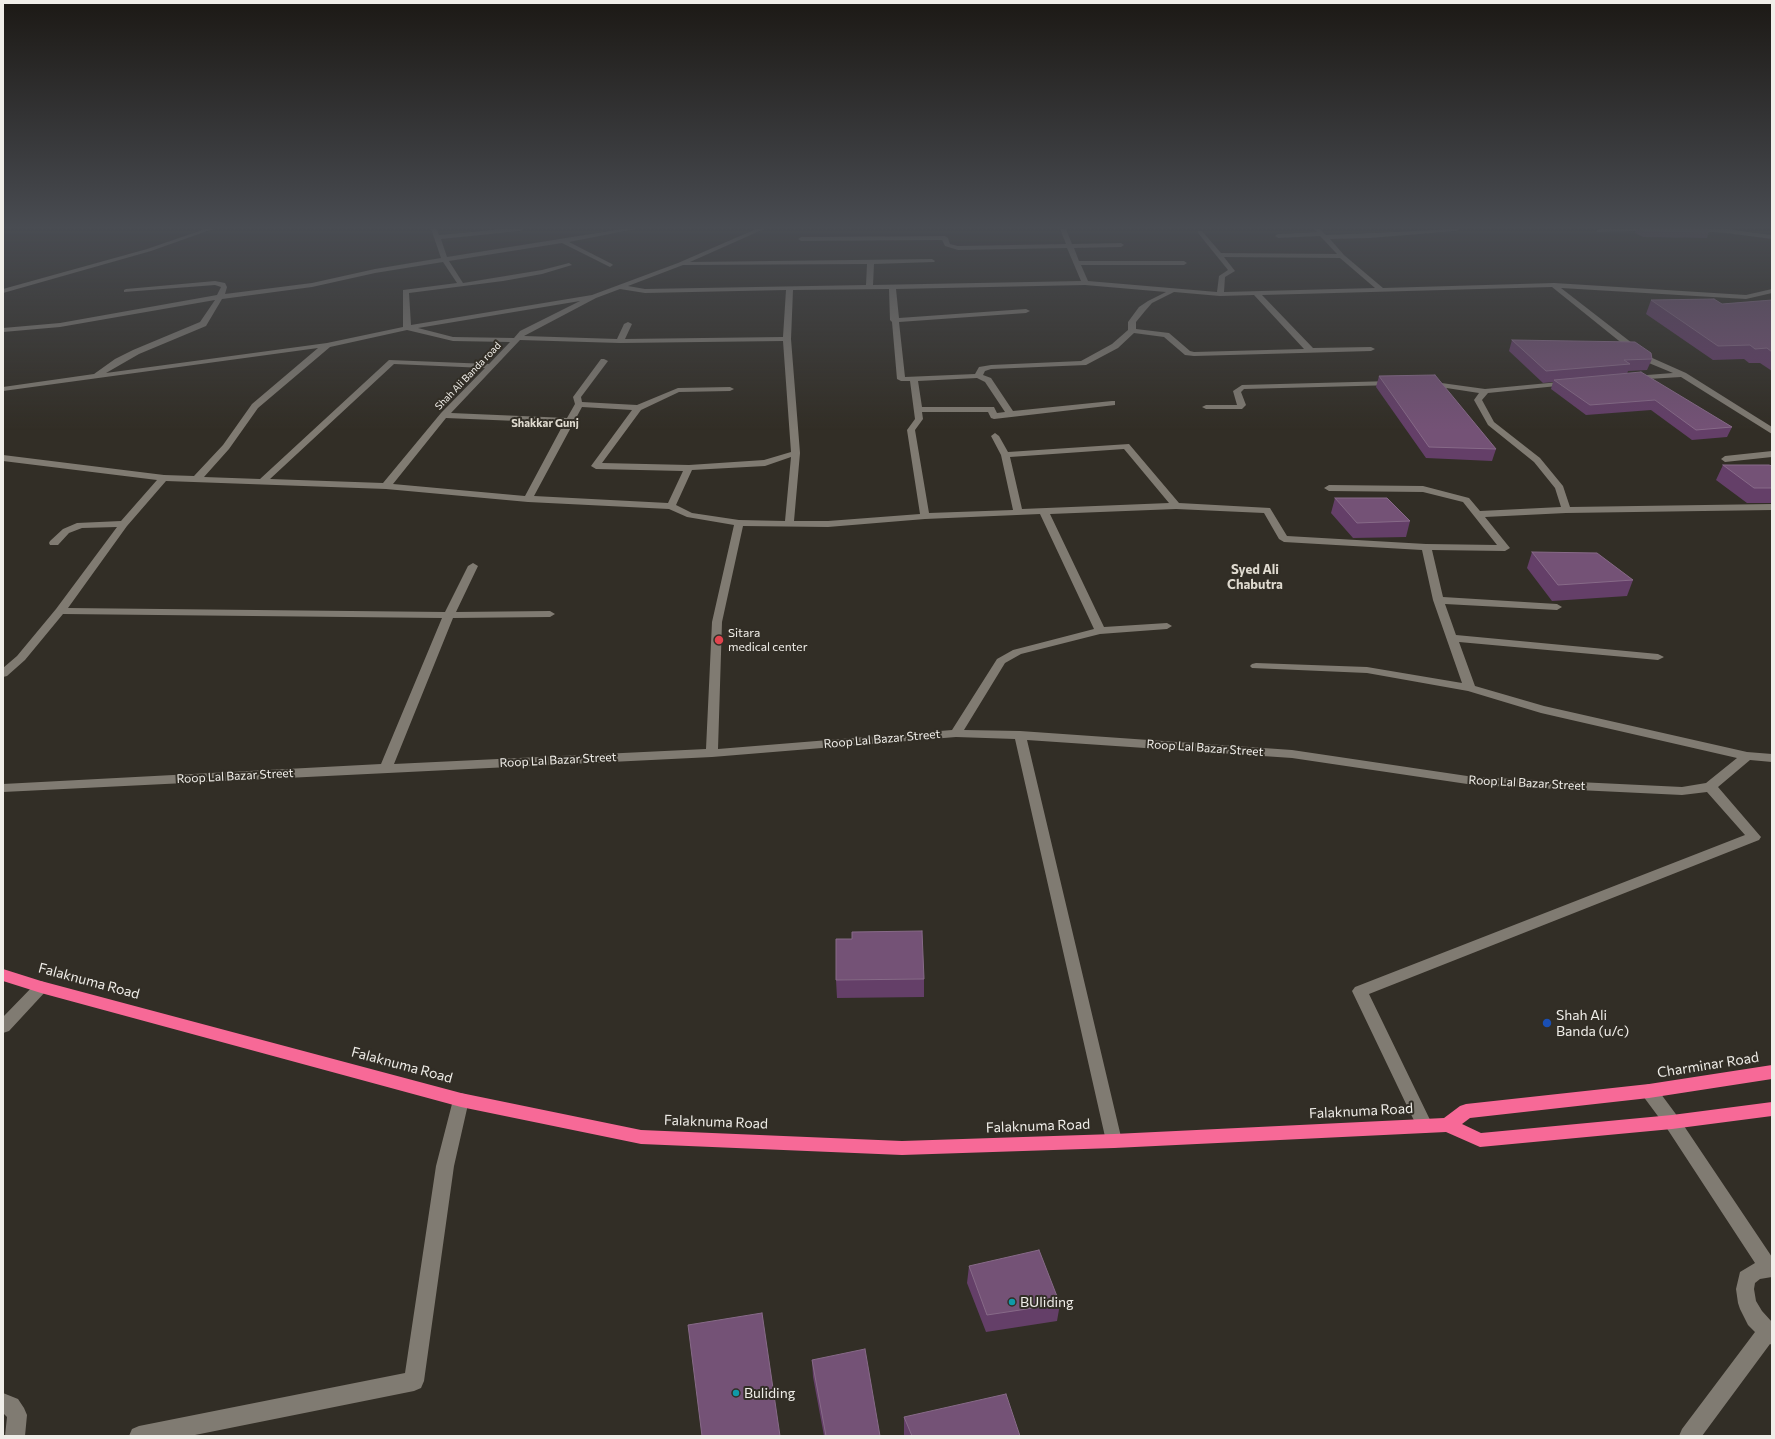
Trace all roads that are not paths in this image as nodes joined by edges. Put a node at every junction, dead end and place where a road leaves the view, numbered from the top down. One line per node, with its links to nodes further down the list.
1 (233, 296): 12 (street)
2 (405, 296): 17 (street)
3 (790, 296): 21 (street)
4 (893, 296): 15 (street)
5 (1163, 296): 19 (street)
6 (1259, 296): 25 (street)
7 (1568, 296): 28 (street)
8 (1732, 296): 11 (street)
9 (1750, 296): 11 (street)
10 (594, 297): 17 (street); 20 (street, Shah Ali Banda road)
11 (1746, 297): 13 (street)
12 (220, 298): 18 (street); 30 (street)
13 (1759, 302)
14 (1026, 311): 15 (street)
15 (894, 320): 31 (street)
16 (628, 324): 22 (street)
17 (407, 328): 20 (street); 23 (street)
18 (3, 330)
19 (1132, 331): 25 (street); 29 (street)
20 (517, 339): 22 (street); 27 (street, Shah Ali Banda road)
21 (787, 339): 22 (street); 49 (street)
22 (620, 340)
23 (327, 345): 30 (street); 56 (street)
24 (1371, 349): 25 (street)
25 (1310, 350)
26 (604, 361): 40 (street)
27 (490, 366): 45 (street, Shah Ali Banda road); 57 (street)
28 (1683, 375): 32 (street); 47 (street)
29 (978, 376): 31 (street); 44 (street)
30 (94, 377): 36 (street)
31 (914, 379): 43 (street)
32 (1628, 379)
33 (1402, 383): 41 (street)
34 (1417, 383): 38 (street)
35 (1573, 383): 38 (street)
36 (3, 389)
37 (730, 389): 42 (street)
38 (1485, 391): 64 (street)
39 (1112, 403): 44 (street)
40 (579, 404): 42 (street); 46 (street)
41 (1206, 407)
42 (638, 408): 54 (street)
43 (918, 410): 44 (street); 68 (street)
44 (1010, 414)
45 (444, 415): 46 (street); 58 (street, Shah Ali Banda road)
46 (568, 421): 60 (street)
47 (1772, 431)
48 (995, 436): 51 (street)
49 (796, 453): 54 (street); 71 (street)
50 (1772, 454): 53 (street)
51 (1005, 455): 62 (street); 65 (street)
52 (3, 458): 55 (street)
53 (1725, 459)
54 (689, 468): 61 (street)
55 (164, 478): 56 (street); 70 (street)
56 (196, 480): 57 (street)
57 (263, 481): 58 (street)
58 (386, 486): 60 (street)
59 (1329, 488): 67 (street)
60 (528, 499): 61 (street)
61 (671, 506): 69 (street)
62 (1176, 506): 66 (street); 73 (street)
63 (1772, 507): 64 (street)
64 (1566, 510): 67 (street)
65 (1018, 512): 66 (street); 68 (street)
66 (1044, 512): 81 (street)
67 (1478, 514): 73 (street)
68 (925, 516): 71 (street)
69 (739, 523): 71 (street); 89 (street)
70 (124, 524): 72 (street); 77 (street)
71 (789, 524)
72 (54, 543)
73 (1426, 547): 75 (street)
74 (473, 566): 79 (street)
75 (1438, 600): 76 (street); 82 (street)
76 (1557, 607)
77 (60, 611): 79 (street); 85 (street)
78 (550, 614): 79 (street)
79 (449, 615): 92 (street)
80 (1167, 626): 81 (street)
81 (1100, 631): 87 (street)
82 (1452, 638): 83 (street); 86 (street)
83 (1658, 658)
84 (1256, 666): 86 (street)
85 (3, 674)
86 (1470, 688): 90 (street)
87 (956, 733): 88 (street, Roop Lal Bazar Street); 89 (street, Roop Lal Bazar Street)
88 (1020, 735): 93 (street, Roop Lal Bazar Street); 105 (street)
89 (712, 753): 92 (street, Roop Lal Bazar Street)
90 (1747, 756): 91 (street); 93 (street, Roop Lal Bazar Street)
91 (1772, 758)
92 (386, 768): 94 (street, Roop Lal Bazar Street)
93 (1710, 786): 104 (street)
94 (3, 788)
95 (3, 975): 96 (highway, Falaknuma Road)
96 (41, 987): 97 (street); 100 (highway, Falaknuma Road)
97 (3, 1027)
98 (1772, 1072): 99 (highway, Charminar Road)
99 (1649, 1091): 102 (street); 103 (highway)
100 (461, 1100): 105 (highway, Falaknuma Road); 110 (street)
101 (1772, 1109): 102 (highway)
102 (1672, 1122): 103 (highway, Falaknuma Road); 106 (street)
103 (1447, 1125): 104 (highway, Falaknuma Road)
104 (1425, 1126): 105 (highway, Falaknuma Road)
105 (1114, 1141)
106 (1770, 1268): 107 (street)
107 (1770, 1333): 111 (street)
108 (3, 1403): 109 (street)
109 (15, 1436)
110 (139, 1436)
111 (1689, 1436)

